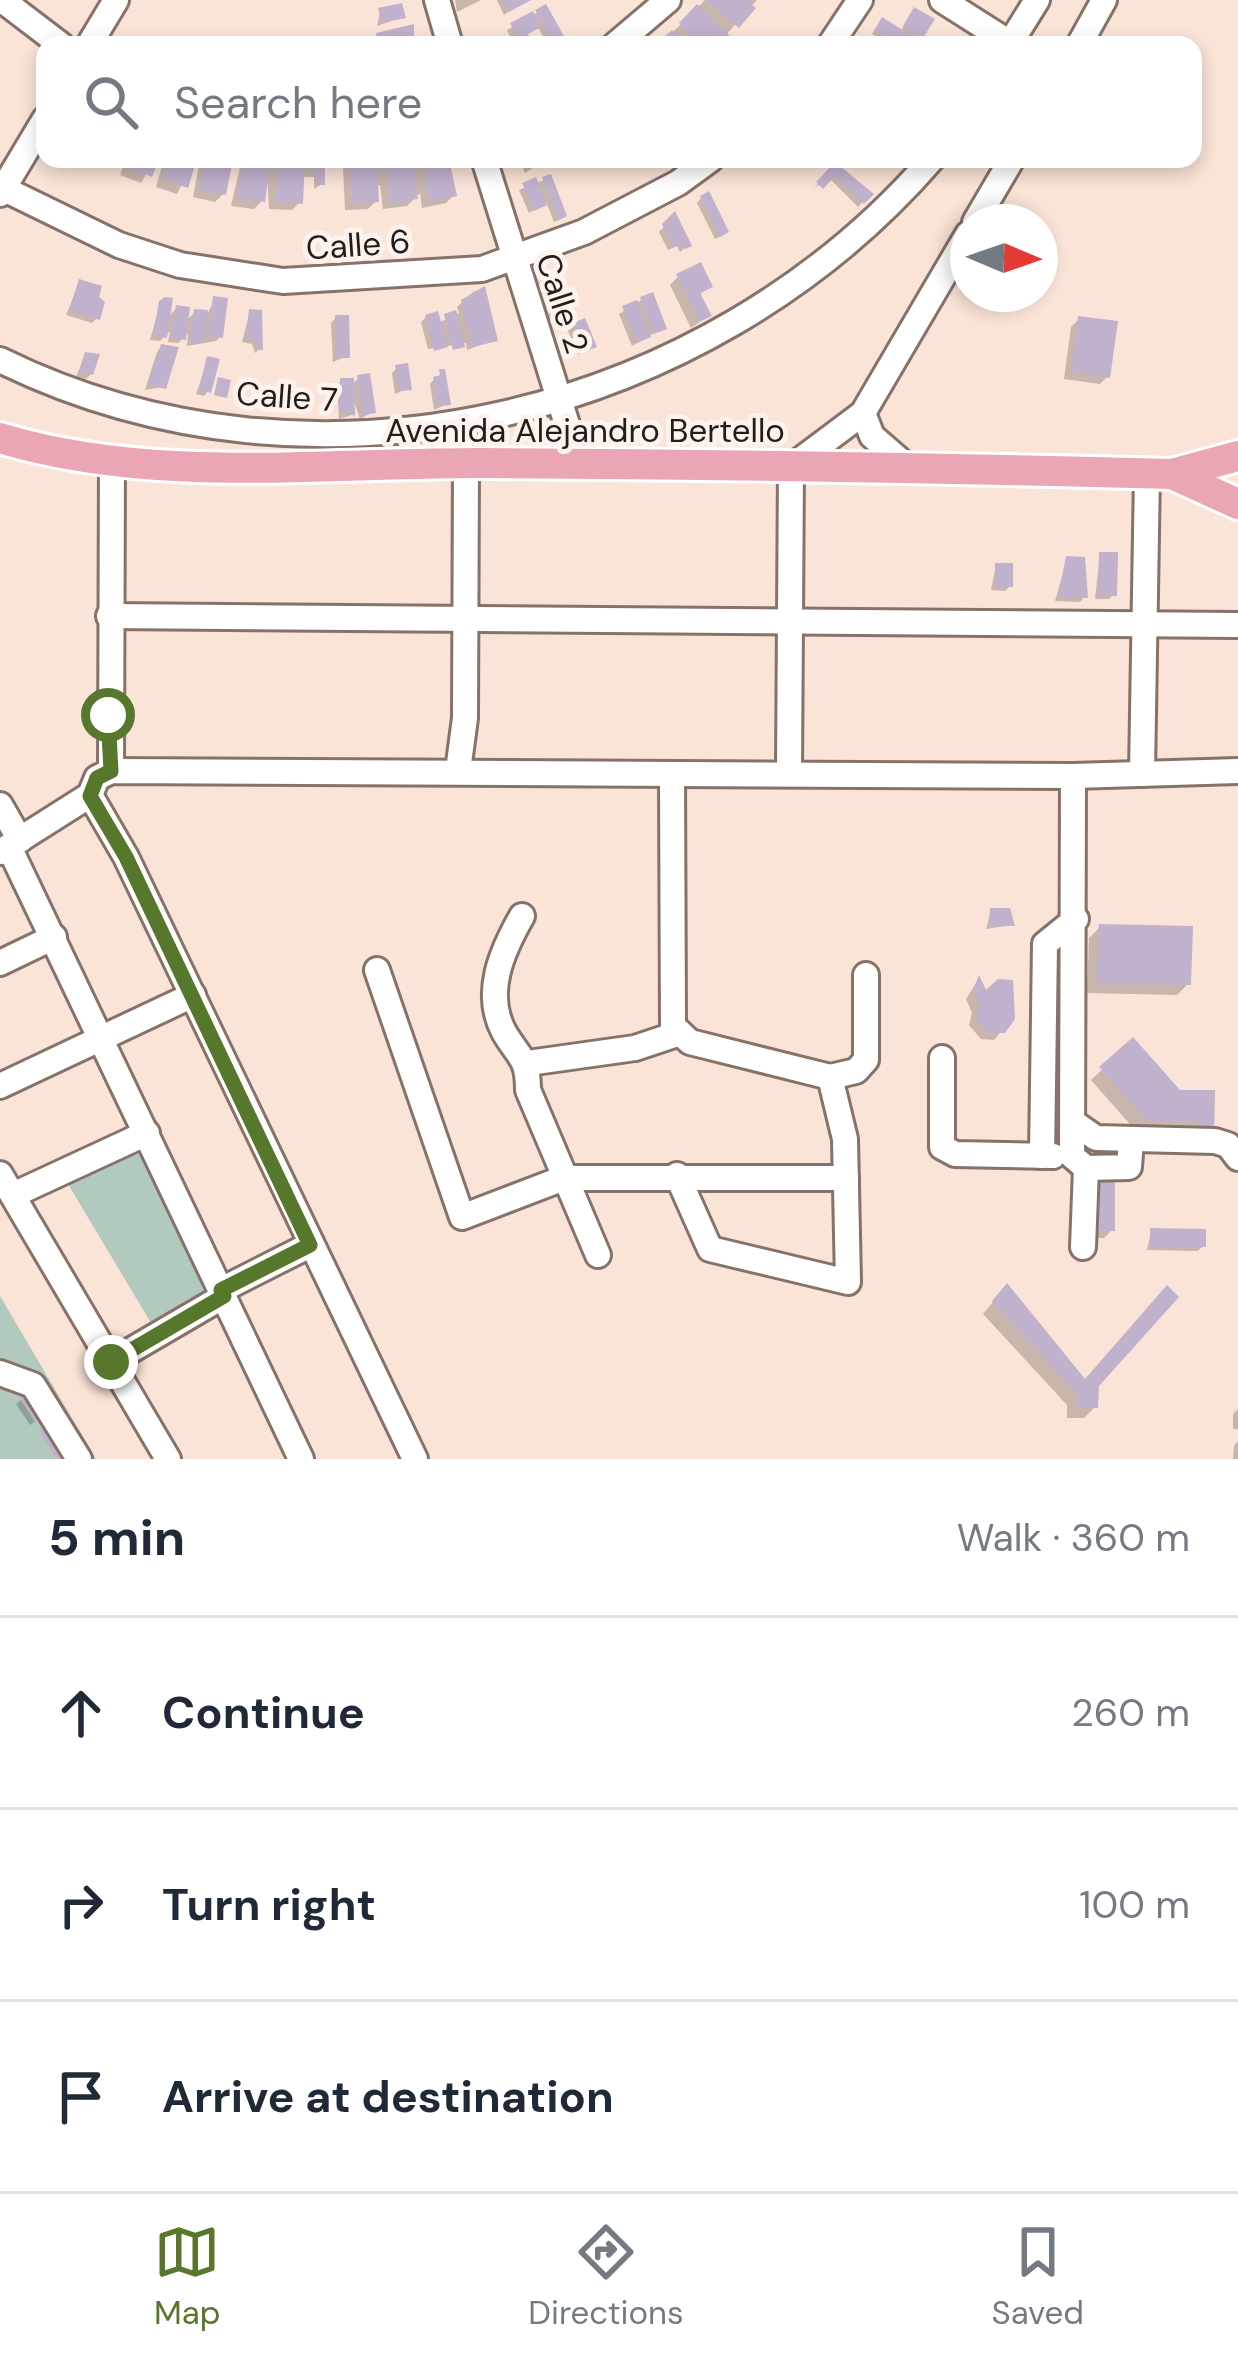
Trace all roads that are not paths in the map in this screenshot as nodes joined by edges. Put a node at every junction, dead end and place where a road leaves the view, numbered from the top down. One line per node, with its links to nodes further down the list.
1 (2, 0): 9 (street)
2 (116, 0): 10 (street)
3 (437, 0): 11 (street)
4 (668, 0): 12 (street)
5 (860, 0): 13 (street)
6 (942, 0): 14 (street)
7 (1036, 0): 15 (street)
8 (1104, 0): 16 (street)
9 (49, 36)
10 (94, 36)
11 (447, 36)
12 (626, 36)
13 (836, 36)
14 (998, 36)
15 (1016, 36)
16 (1084, 36)
17 (36, 134): 22 (street)
18 (487, 168): 24 (street, Calle 2)
19 (696, 168): 24 (street, Calle 6)
20 (923, 168): 27 (street, Calle 7)
21 (1007, 168): 23 (street)
22 (1, 191): 24 (street, Calle 6)
23 (986, 204)
24 (514, 260): 27 (street, Calle 2)
25 (950, 265): 28 (street)
26 (0, 360): 27 (street, Calle 7)
27 (561, 402): 33 (street, Calle 2)
28 (863, 413): 34 (street); 35 (street)
29 (0, 437): 31 (main road, Avenida Alejandro Bertello)
30 (1238, 456): 36 (main road, Avenida Alejandro Bertello)
31 (112, 460): 32 (main road, Avenida Alejandro Bertello); 38 (street)
32 (466, 463): 33 (main road, Avenida Alejandro Bertello); 39 (street)
33 (580, 466): 34 (main road, Avenida Alejandro Bertello)
34 (791, 467): 35 (main road, Avenida Alejandro Bertello); 40 (street)
35 (910, 469): 36 (main road, Avenida Alejandro Bertello)
36 (1160, 473): 37 (main road, Avenida Alejandro Bertello); 41 (street)
37 (1238, 504)
38 (109, 616): 39 (street); 43 (street)
39 (465, 618): 40 (street); 44 (street)
40 (788, 623): 41 (street); 46 (street)
41 (1144, 625): 42 (street); 48 (street)
42 (1238, 625)
43 (111, 771): 44 (street); 50 (street)
44 (458, 771): 47 (street)
45 (1238, 771): 48 (street)
46 (789, 773): 47 (street); 49 (street)
47 (672, 774): 61 (street)
48 (1142, 774): 49 (street)
49 (1073, 776): 54 (street)
50 (90, 796): 52 (street); 59 (street)
51 (0, 805): 52 (street)
52 (10, 846): 55 (street)
53 (523, 916): 65 (street)
54 (1076, 919): 60 (street); 62 (street)
55 (54, 937): 56 (street); 63 (street)
56 (0, 963)
57 (377, 970): 75 (street)
58 (866, 975): 66 (street)
59 (193, 995): 63 (street); 78 (street)
60 (1075, 1001): 62 (street); 68 (street)
61 (677, 1034): 65 (street); 66 (street)
62 (1044, 1034): 71 (street)
63 (100, 1038): 67 (street); 69 (street)
64 (942, 1058): 71 (street)
65 (528, 1063): 75 (street)
66 (830, 1077): 76 (street)
67 (0, 1086)
68 (1073, 1122): 70 (street); 73 (street)
69 (147, 1132): 77 (street); 81 (street)
70 (1132, 1141): 72 (street); 73 (street)
71 (1042, 1156): 73 (street)
72 (1238, 1159)
73 (1079, 1162): 79 (street)
74 (677, 1175): 75 (street); 76 (street); 76 (street)
75 (564, 1178): 80 (street)
76 (846, 1178)
77 (6, 1184): 82 (street)
78 (310, 1245): 81 (street); 87 (street)
79 (1083, 1247)
80 (598, 1255)
81 (223, 1293): 82 (street); 86 (street)
82 (111, 1362): 85 (street)
83 (0, 1373): 84 (street)
84 (79, 1459)
85 (168, 1459)
86 (301, 1459)
87 (415, 1459)

